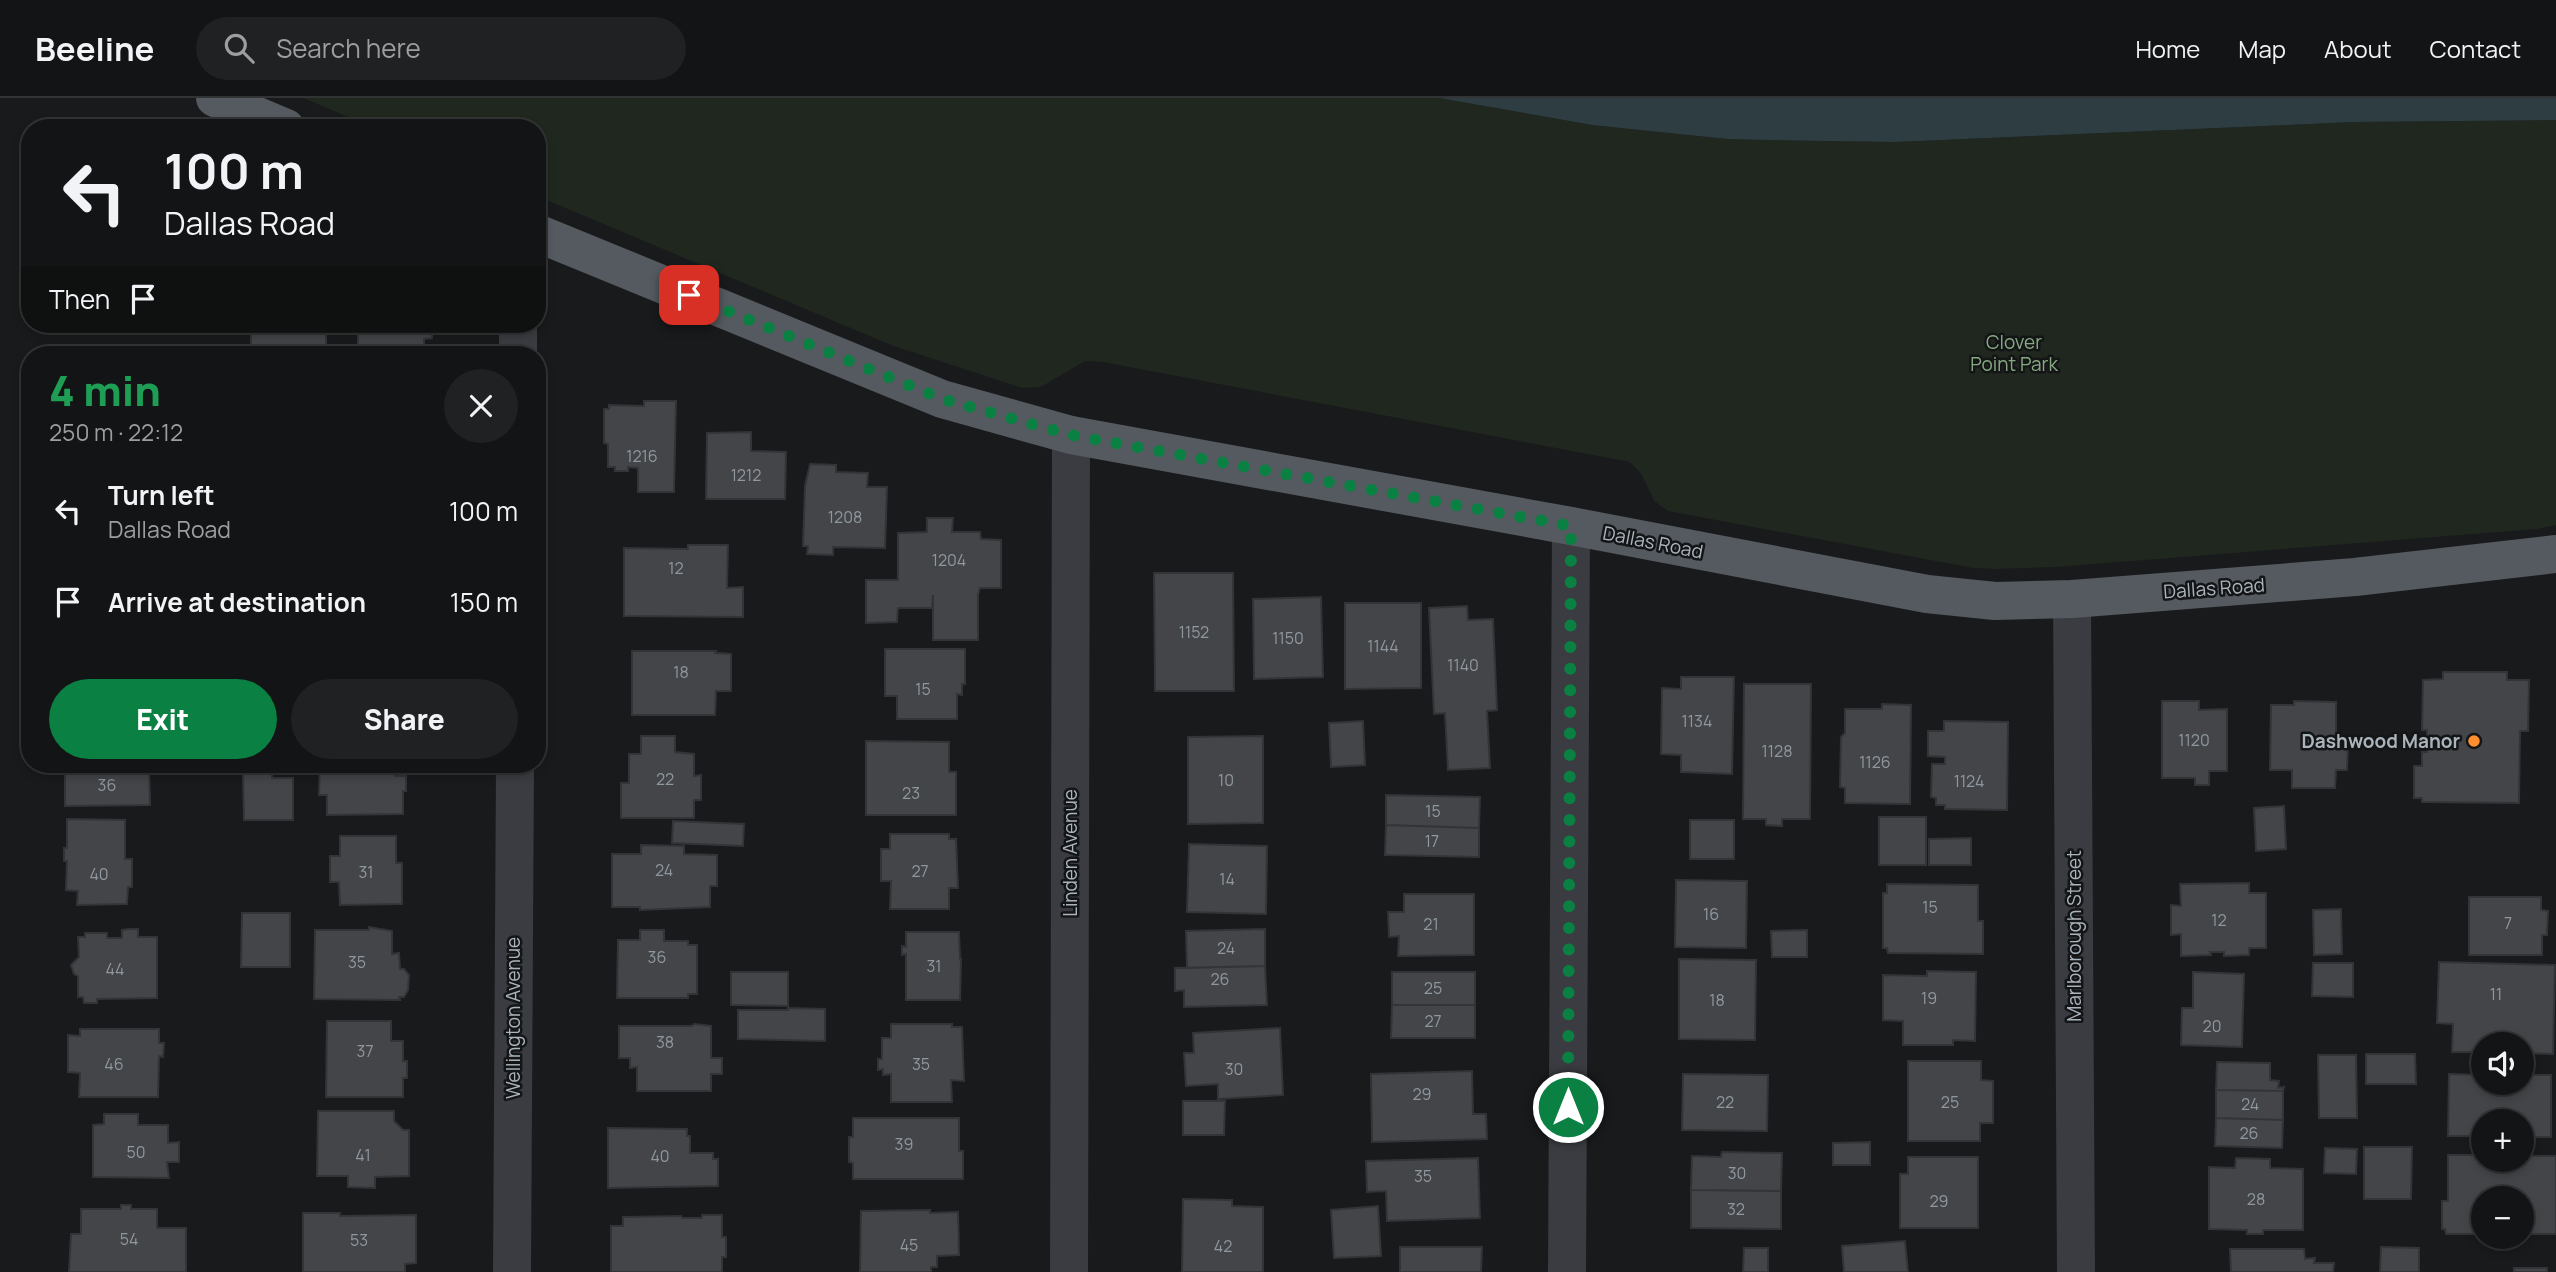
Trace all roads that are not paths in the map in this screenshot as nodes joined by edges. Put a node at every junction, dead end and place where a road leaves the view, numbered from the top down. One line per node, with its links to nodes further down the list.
1 (215, 98): 2 (main road)
2 (265, 119)
3 (546, 237): 4 (main road, Dallas Road)
4 (1071, 435): 5 (main road, Dallas Road); 10 (street, Linden Avenue)
5 (1571, 526): 7 (main road, Dallas Road); 11 (street)
6 (2556, 555): 7 (main road, Dallas Road)
7 (2072, 600): 12 (street, Marlborough Street)
8 (515, 773): 9 (street, Wellington Avenue)
9 (512, 1272)
10 (1069, 1272)
11 (1567, 1272)
12 (2076, 1272)

